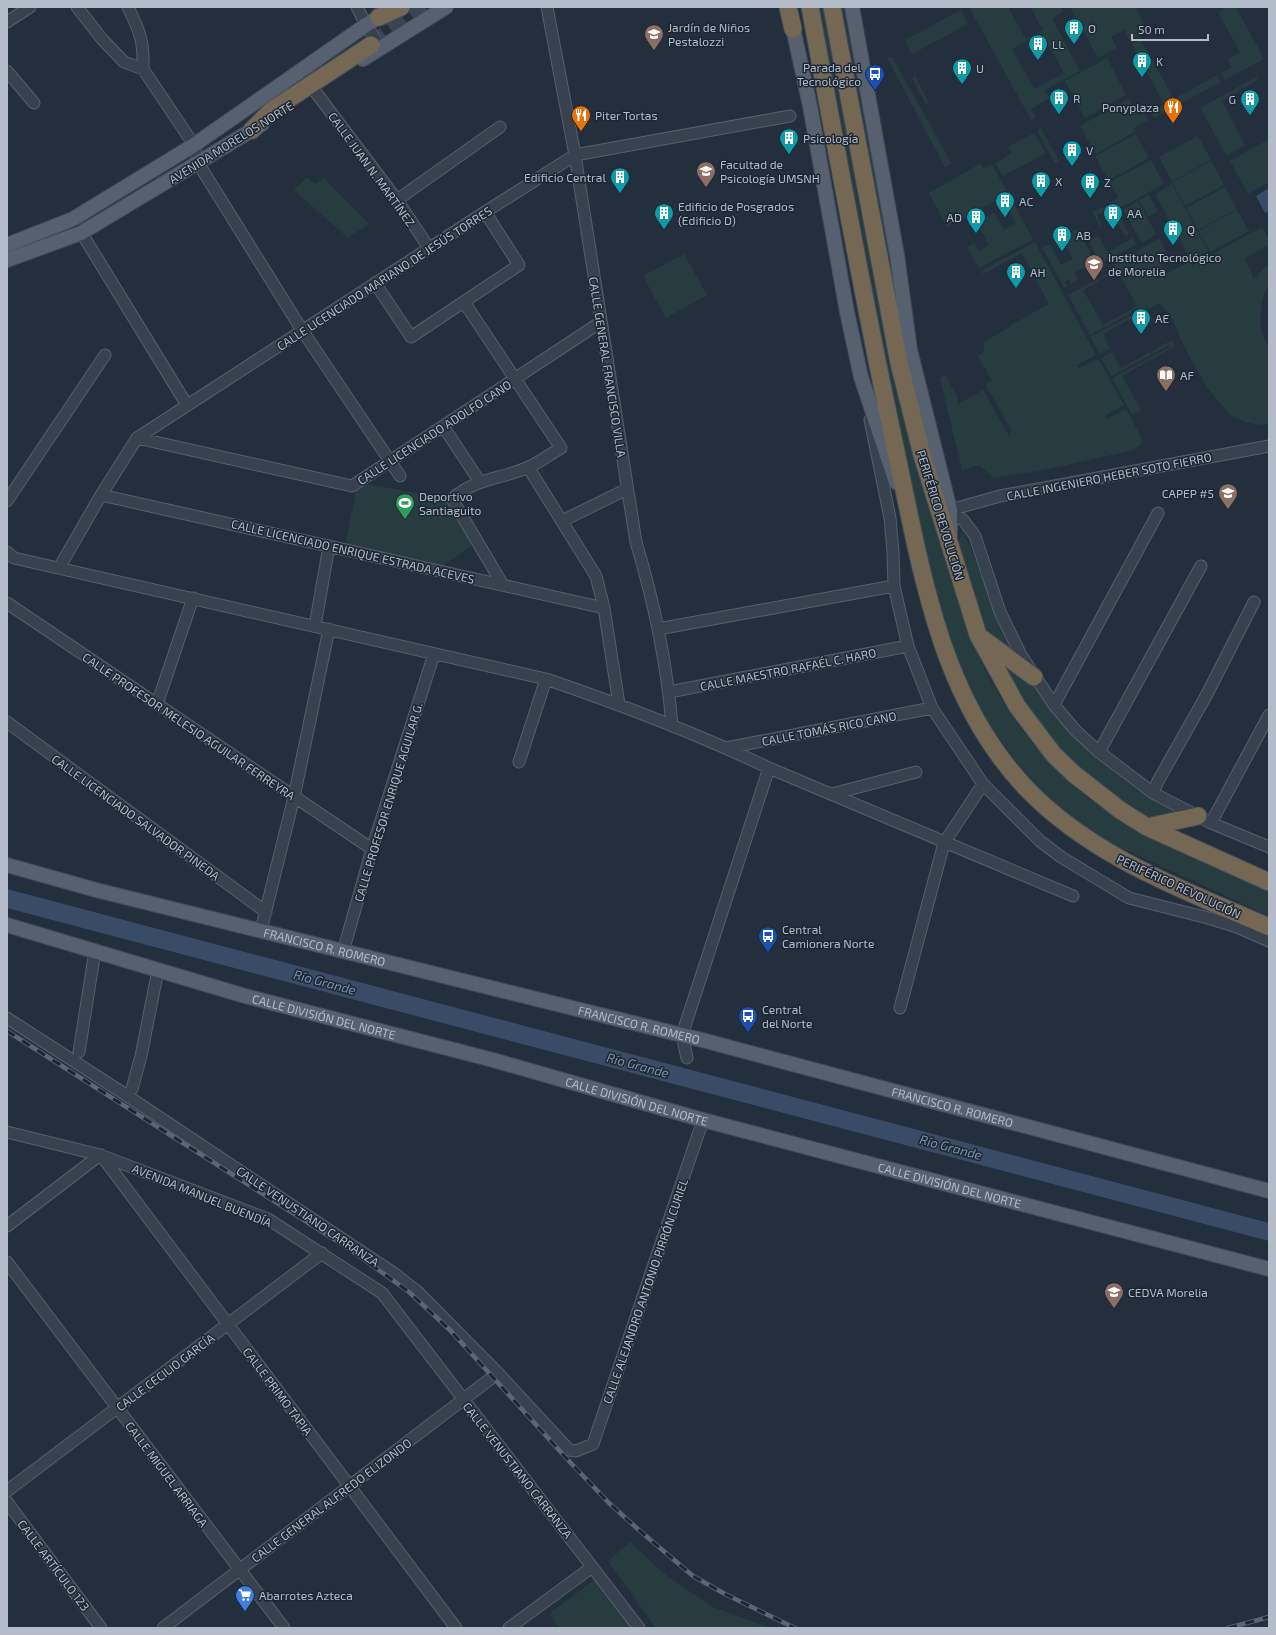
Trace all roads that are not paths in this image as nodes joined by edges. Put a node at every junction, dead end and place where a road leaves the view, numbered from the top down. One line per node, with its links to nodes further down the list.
1 (30, 7): 15 (street)
2 (77, 7): 19 (street)
3 (128, 7): 19 (street)
4 (357, 7): 14 (street)
5 (395, 7): 14 (main road, AVENIDA MORELOS NORTE)
6 (401, 7): 14 (highway)
7 (446, 7): 17 (main road, AVENIDA MORELOS NORTE)
8 (547, 7): 27 (street, CALLE GENERAL FRANCISCO VILLA)
9 (782, 7): 18 (main road)
10 (788, 7): 16 (highway)
11 (810, 7): 57 (highway, PERIFÉRICO REVOLUCIÓN)
12 (832, 7): 58 (highway, PERIFÉRICO REVOLUCIÓN)
13 (852, 7): 54 (main road)
14 (372, 21): 17 (street); 26 (main road, AVENIDA MORELOS NORTE)
15 (7, 22)
16 (793, 29): 18 (main road)
17 (376, 46): 21 (main road, AVENIDA MORELOS NORTE); 25 (highway)
18 (800, 62): 41 (main road, PERIFÉRICO REVOLUCIÓN)
19 (143, 69): 26 (street)
20 (7, 71): 22 (street)
21 (314, 90): 25 (main road, AVENIDA MORELOS NORTE); 29 (street, CALLE JUAN N. MARTÍNEZ)
22 (34, 104)
23 (790, 116): 27 (street, CALLE LICENCIADO MARIANO DE JESÚS TORRES)
24 (500, 127): 29 (street)
25 (252, 130): 28 (main road, AVENIDA MORELOS NORTE)
26 (194, 146): 28 (street); 31 (main road, AVENIDA MORELOS NORTE)
27 (575, 155): 30 (street, CALLE LICENCIADO MARIANO DE JESÚS TORRES); 38 (street, CALLE GENERAL FRANCISCO VILLA)
28 (198, 163): 32 (main road, AVENIDA MORELOS NORTE); 39 (street)
29 (397, 200): 34 (street, CALLE JUAN N. MARTÍNEZ)
30 (485, 212): 34 (street, CALLE LICENCIADO MARIANO DE JESÚS TORRES); 37 (street)
31 (73, 219): 32 (street); 33 (main road, AVENIDA MORELOS NORTE)
32 (81, 233): 35 (main road, AVENIDA MORELOS NORTE); 43 (street)
33 (7, 245)
34 (430, 248): 36 (street, CALLE LICENCIADO MARIANO DE JESÚS TORRES)
35 (7, 260)
36 (376, 283): 37 (street); 39 (street, CALLE LICENCIADO MARIANO DE JESÚS TORRES)
37 (464, 302): 42 (street)
38 (601, 322): 42 (street, CALLE LICENCIADO ADOLFO CANO); 51 (street, CALLE GENERAL FRANCISCO VILLA)
39 (302, 330): 43 (street, CALLE LICENCIADO MARIANO DE JESÚS TORRES); 47 (street)
40 (105, 355): 53 (street)
41 (861, 377): 57 (main road, PERIFÉRICO REVOLUCIÓN); 64 (street)
42 (515, 378): 44 (street, CALLE LICENCIADO ADOLFO CANO); 48 (street)
43 (187, 405): 45 (street, CALLE LICENCIADO MARIANO DE JESÚS TORRES)
44 (444, 426): 47 (street, CALLE LICENCIADO ADOLFO CANO); 50 (street)
45 (137, 438): 47 (street, CALLE LICENCIADO ADOLFO CANO); 52 (street, CALLE LICENCIADO MARIANO DE JESÚS TORRES)
46 (1269, 446): 54 (street, CALLE INGENIERO HEBER SOTO FIERRO)
47 (388, 462): 49 (street)
48 (528, 467): 50 (street); 56 (street)
49 (400, 476)
50 (480, 482): 63 (street)
51 (627, 489): 56 (street); 70 (street, CALLE GENERAL FRANCISCO VILLA)
52 (101, 495): 59 (street, CALLE LICENCIADO ENRIQUE ESTRADA ACEVES); 62 (street, CALLE LICENCIADO MARIANO DE JESÚS TORRES)
53 (7, 501)
54 (950, 510): 58 (main road); 75 (street)
55 (1158, 513): 80 (street)
56 (562, 521): 68 (street)
57 (914, 540): 104 (highway, PERIFÉRICO REVOLUCIÓN)
58 (950, 544): 72 (highway, PERIFÉRICO REVOLUCIÓN)
59 (329, 546): 63 (street, CALLE LICENCIADO ENRIQUE ESTRADA ACEVES); 69 (street)
60 (7, 552): 62 (street)
61 (1201, 566): 86 (street)
62 (60, 568): 65 (street)
63 (502, 585): 68 (street, CALLE LICENCIADO ENRIQUE ESTRADA ACEVES)
64 (894, 586): 70 (street); 73 (street)
65 (193, 598): 69 (street); 78 (street)
66 (1254, 602): 91 (street)
67 (7, 603): 78 (street, CALLE PROFESOR MELESIO AGUILAR FERREYRA)
68 (604, 608): 79 (street)
69 (315, 626): 71 (street)
70 (658, 629): 77 (street, CALLE GENERAL FRANCISCO VILLA)
71 (329, 630): 74 (street); 93 (street)
72 (978, 635): 75 (highway); 95 (highway, PERIFÉRICO REVOLUCIÓN)
73 (908, 646): 77 (street, CALLE MAESTRO RAFAÉL C. HARO); 81 (street)
74 (434, 654): 76 (street); 98 (street, CALLE PROFESOR ENRIQUE AGUILAR G.)
75 (1034, 677): 80 (street)
76 (546, 679): 79 (street); 87 (street)
77 (669, 692): 84 (street, CALLE GENERAL FRANCISCO VILLA)
78 (157, 704): 93 (street, CALLE PROFESOR MELESIO AGUILAR FERREYRA)
79 (619, 704): 84 (street)
80 (1054, 705): 86 (street)
81 (932, 708): 85 (street, CALLE TOMÁS RICO CANO); 90 (street)
82 (1269, 715): 94 (street)
83 (7, 722): 102 (street, CALLE LICENCIADO SALVADOR PINEDA)
84 (672, 726): 85 (street)
85 (726, 748): 88 (street)
86 (1099, 752): 91 (street)
87 (519, 762)
88 (769, 768): 92 (street); 112 (street)
89 (916, 772): 92 (street)
90 (983, 784): 96 (street); 106 (street)
91 (1153, 793): 94 (street)
92 (832, 794): 96 (street)
93 (294, 797): 98 (street, CALLE PROFESOR MELESIO AGUILAR FERREYRA); 102 (street)
94 (1205, 819): 95 (highway); 97 (street)
95 (1147, 827): 100 (highway, PERIFÉRICO REVOLUCIÓN)
96 (944, 843): 101 (street); 110 (street)
97 (1269, 847)
98 (372, 849): 108 (street, CALLE PROFESOR ENRIQUE AGUILAR G.)
99 (7, 865): 105 (main road, FRANCISCO R. ROMERO)
100 (1269, 882)
101 (1073, 896)
102 (266, 912): 105 (street)
103 (7, 924): 107 (main road, CALLE DIVISIÓN DEL NORTE)
104 (1269, 927)
105 (261, 930): 108 (main road, FRANCISCO R. ROMERO)
106 (1269, 941)
107 (94, 951): 109 (main road, CALLE DIVISIÓN DEL NORTE); 113 (street)
108 (343, 952): 112 (main road, FRANCISCO R. ROMERO)
109 (158, 970): 115 (street); 116 (main road, CALLE DIVISIÓN DEL NORTE)
110 (900, 1008)
111 (7, 1018): 126 (street, CALLE VENUSTIANO CARRANZA)
112 (682, 1035): 114 (street); 119 (main road, FRANCISCO R. ROMERO)
113 (79, 1052)
114 (687, 1058)
115 (132, 1089)
116 (703, 1120): 123 (main road, CALLE DIVISIÓN DEL NORTE); 129 (street, CALLE ALEJANDRO ANTONIO PIRRÓN CURIEL)
117 (7, 1132): 118 (street, AVENIDA MANUEL BUENDÍA)
118 (100, 1155): 120 (street); 121 (street, AVENIDA MANUEL BUENDÍA); 125 (street, CALLE PRIMO TAPIA)
119 (1269, 1190)
120 (7, 1226)
121 (322, 1253): 124 (street, AVENIDA MANUEL BUENDÍA); 125 (street, CALLE CECILIO GARCÍA)
122 (7, 1262): 128 (street, CALLE MIGUEL ARRIAGA)
123 (1269, 1269)
124 (382, 1293): 127 (street, CALLE VENUSTIANO CARRANZA)
125 (228, 1325): 128 (street, CALLE CECILIO GARCÍA); 130 (street, CALLE PRIMO TAPIA)
126 (498, 1373): 127 (street, CALLE GENERAL ALFREDO ELIZONDO); 129 (street, CALLE VENUSTIANO CARRANZA)
127 (464, 1399): 130 (street, CALLE GENERAL ALFREDO ELIZONDO); 133 (street, CALLE VENUSTIANO CARRANZA)
128 (117, 1408): 131 (street, CALLE CECILIO GARCÍA); 134 (street, CALLE MIGUEL ARRIAGA)
129 (576, 1451)
130 (349, 1486): 134 (street, CALLE GENERAL ALFREDO ELIZONDO); 138 (street, CALLE PRIMO TAPIA)
131 (7, 1491)
132 (7, 1502): 135 (street, CALLE ARTÍCULO 123)
133 (592, 1567): 139 (street); 140 (street, CALLE VENUSTIANO CARRANZA)
134 (240, 1570): 136 (street, CALLE GENERAL ALFREDO ELIZONDO); 137 (street, CALLE MIGUEL ARRIAGA)
135 (101, 1628)
136 (163, 1628)
137 (284, 1628)
138 (456, 1628)
139 (509, 1628)
140 (639, 1628)

